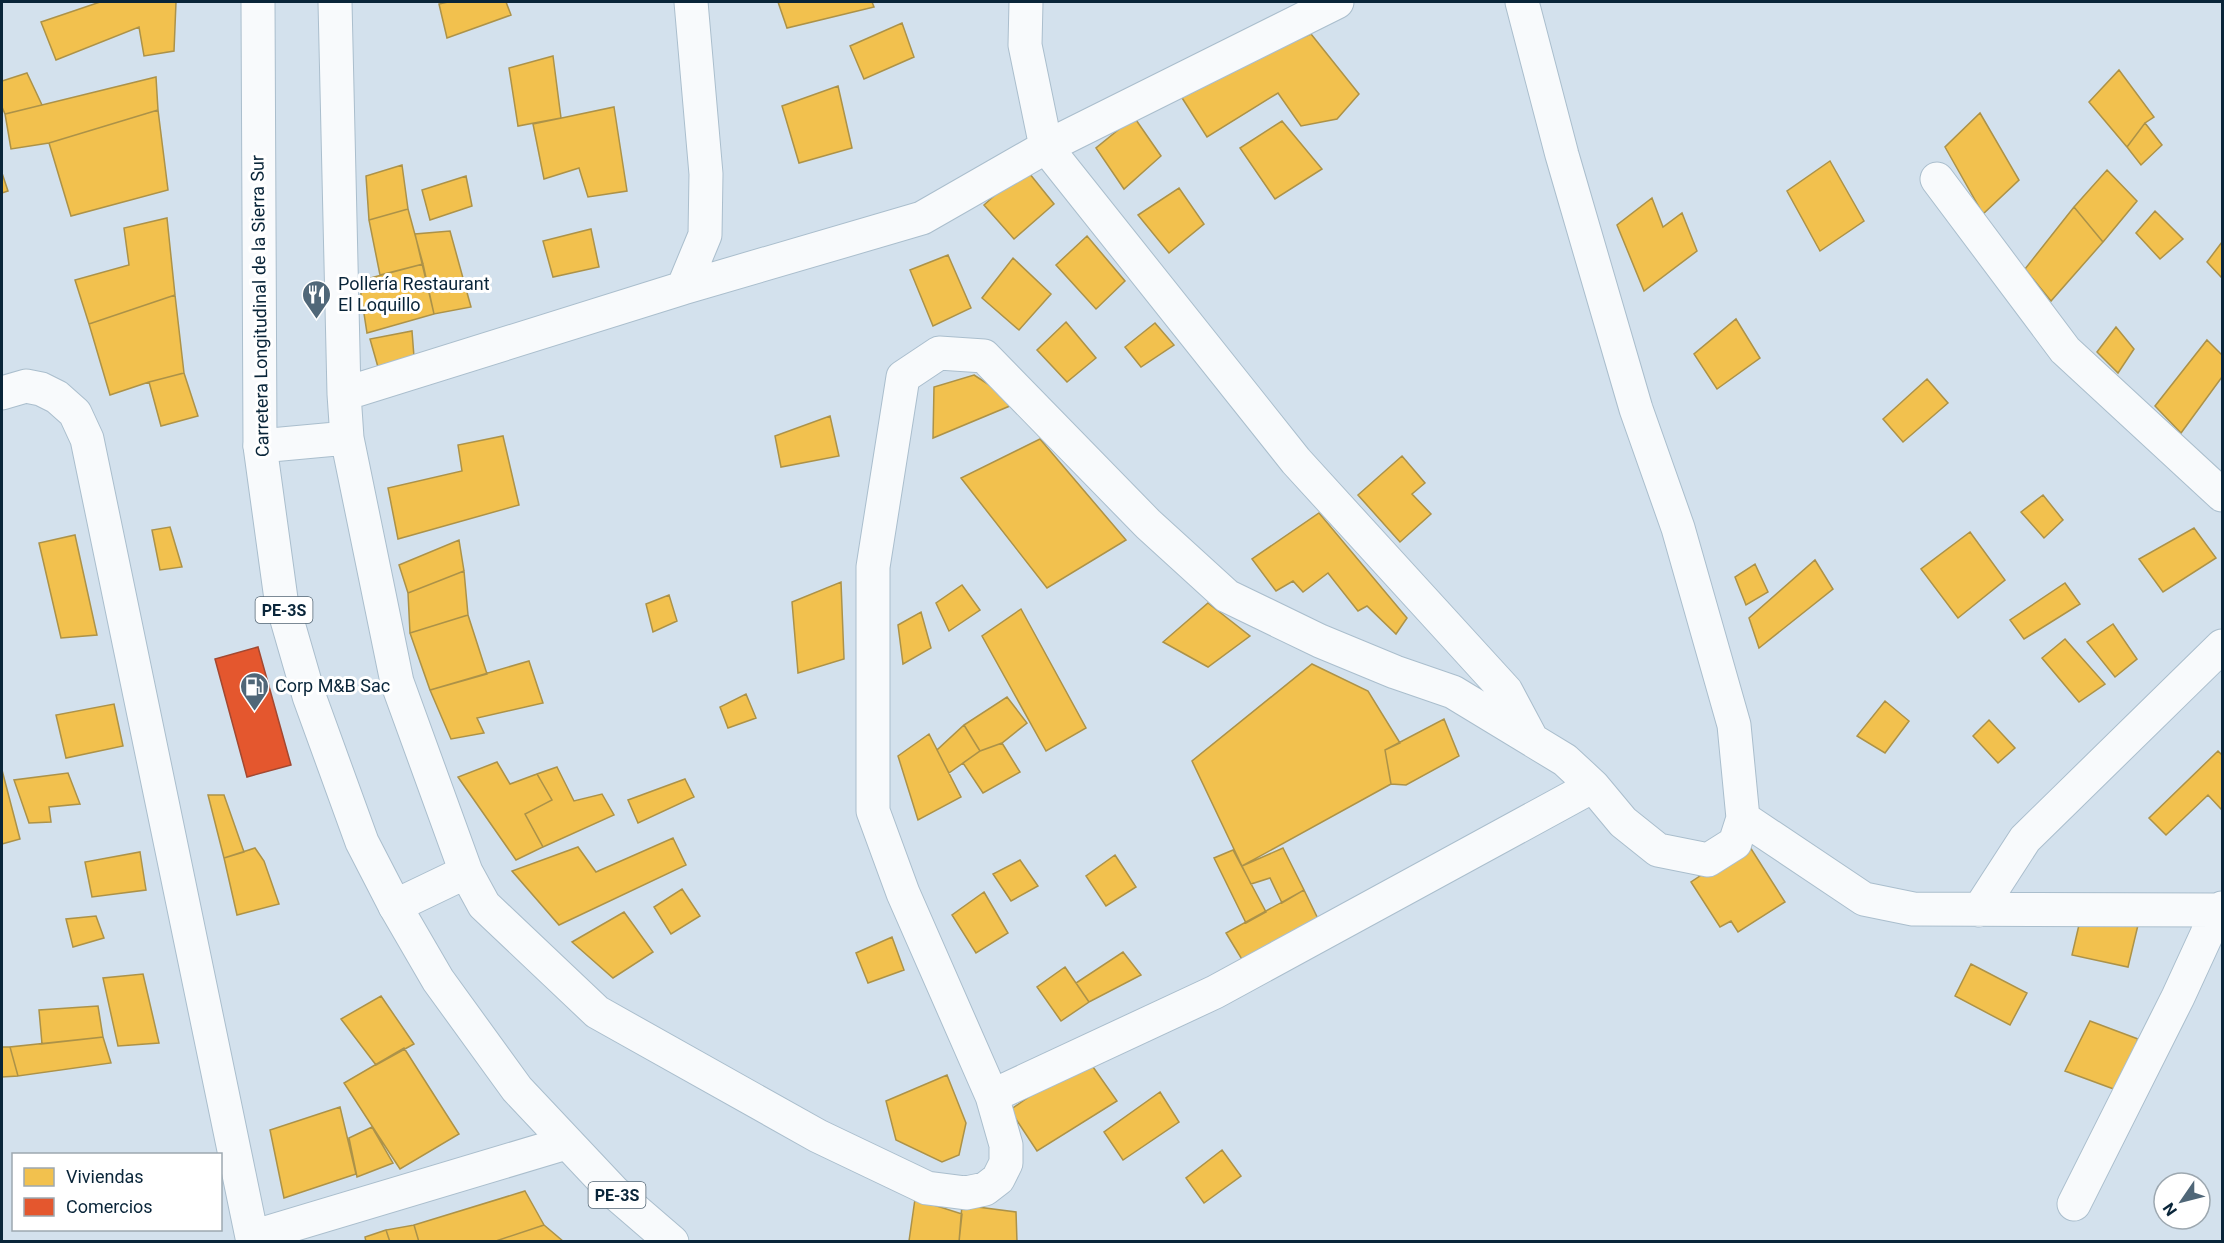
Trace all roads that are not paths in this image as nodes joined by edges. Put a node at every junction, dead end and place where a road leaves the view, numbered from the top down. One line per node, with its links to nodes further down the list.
1 (258, 2): 13 (main road, Carretera Longitudinal de la Sierra Sur / PE-3S)
2 (335, 2): 11 (main road)
3 (691, 2): 9 (main road)
4 (1026, 2): 7 (main road)
5 (1337, 2): 7 (main road)
6 (1522, 2): 18 (main road)
7 (1046, 147): 9 (main road); 16 (main road)
8 (1937, 179): 14 (main road)
9 (683, 288): 11 (main road)
10 (2, 393): 26 (main road)
11 (344, 394): 12 (main road)
12 (347, 438): 13 (main road); 19 (main road)
13 (260, 446): 20 (main road, Carretera Longitudinal de la Sierra Sur / PE-3S)
14 (2223, 495)
15 (2223, 646): 22 (main road)
16 (1531, 738): 17 (main road); 23 (main road)
17 (1593, 786): 18 (main road); 23 (main road)
18 (1743, 818): 22 (main road)
19 (466, 872): 20 (main road); 23 (main road)
20 (395, 906): 24 (main road, Carretera Longitudinal de la Sierra Sur / PE-3S)
21 (2220, 909): 22 (main road); 25 (main road)
22 (1979, 910)
23 (992, 1096)
24 (566, 1143): 26 (main road); 27 (main road, Carretera Longitudinal de la Sierra Sur / PE-3S)
25 (2074, 1204)
26 (252, 1239)
27 (672, 1242)

